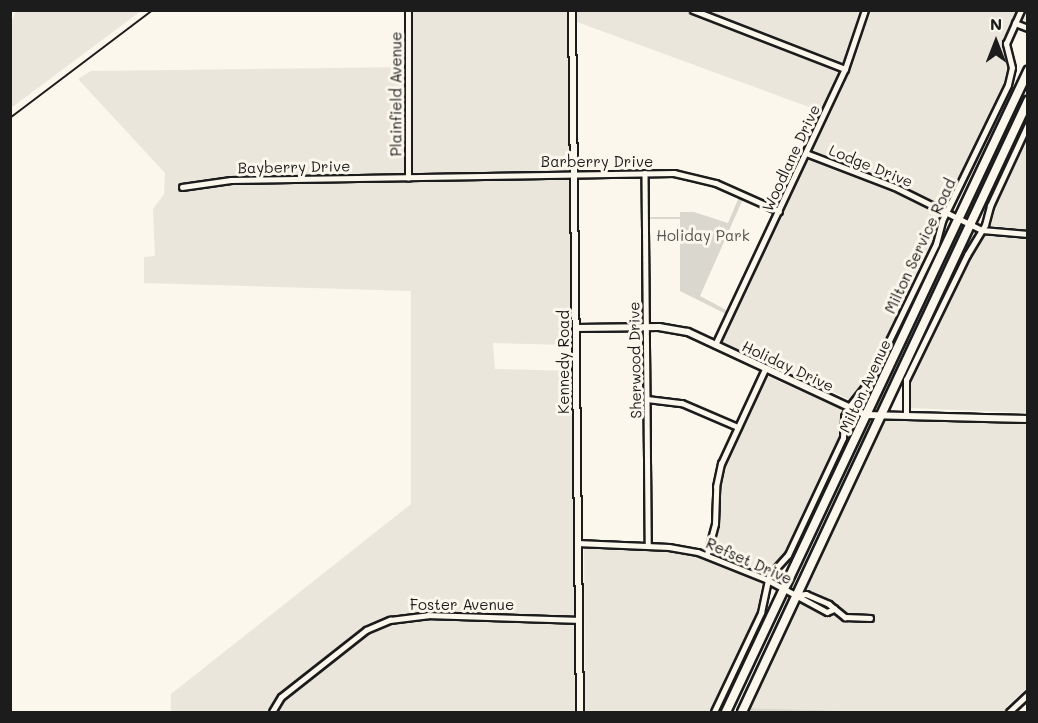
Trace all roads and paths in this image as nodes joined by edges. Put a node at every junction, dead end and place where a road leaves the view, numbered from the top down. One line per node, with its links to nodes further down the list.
1 (408, 10): 15 (street, Plainfield Avenue)
2 (572, 10): 13 (street, Kennedy Road)
3 (693, 10): 8 (street)
4 (866, 10): 8 (street, Woodlane Drive)
5 (1021, 10): 6 (street, Milton Service Road)
6 (1015, 23): 7 (street); 18 (street, Milton Service Road)
7 (1028, 28)
8 (845, 69): 12 (street, Woodlane Drive)
9 (1028, 71): 19 (main road, Milton Avenue)
10 (1028, 101): 20 (main road, Milton Avenue)
11 (1028, 124): 21 (street)
12 (806, 153): 17 (street, Woodlane Drive); 18 (street, Lodge Drive)
13 (574, 173): 14 (street, Barberry Drive); 15 (street, Barberry Drive); 24 (street, Kennedy Road)
14 (645, 173): 17 (street, Barberry Drive); 23 (street, Sherwood Drive)
15 (408, 178): 16 (street, Bayberry Drive)
16 (182, 187)
17 (779, 211): 25 (street, Woodlane Drive)
18 (946, 213): 19 (street, Lodge Drive); 28 (street, Milton Service Road)
19 (959, 218): 20 (street, Lodge Drive); 30 (main road, Milton Avenue)
20 (970, 224): 21 (street, Lodge Drive); 29 (main road, Milton Avenue)
21 (982, 230): 22 (street, Lodge Drive); 31 (street)
22 (1028, 234)
23 (646, 327): 24 (street, Holiday Drive); 25 (street, Holiday Drive); 27 (street, Sherwood Drive)
24 (576, 328): 34 (street, Kennedy Road)
25 (715, 345): 26 (street, Holiday Drive)
26 (765, 369): 28 (street, Holiday Drive); 33 (street)
27 (647, 399): 33 (street); 35 (street, Sherwood Drive)
28 (849, 407): 30 (street, Holiday Drive); 37 (street, Milton Service Road)
29 (882, 414): 30 (street, Holiday Drive); 31 (street, Holiday Drive); 39 (main road, Milton Avenue)
30 (866, 415): 38 (main road, Milton Avenue)
31 (906, 415): 32 (street, Holiday Drive)
32 (1028, 419)
33 (738, 427): 36 (street)
34 (577, 543): 35 (street, Refset Drive); 41 (street, Kennedy Road)
35 (648, 546): 36 (street, Refset Drive)
36 (707, 554): 37 (street, Refset Drive)
37 (768, 580): 38 (street, Refset Drive); 45 (street, Milton Service Road)
38 (784, 589): 39 (street, Refset Drive); 46 (main road, Milton Avenue)
39 (796, 595): 40 (street, Refset Drive); 47 (main road, Milton Avenue)
40 (870, 618)
41 (579, 620): 43 (street, Foster Avenue); 44 (street, Kennedy Road)
42 (1028, 694): 48 (street)
43 (272, 712)
44 (580, 712)
45 (714, 712)
46 (726, 712)
47 (742, 712)
48 (1009, 712)

